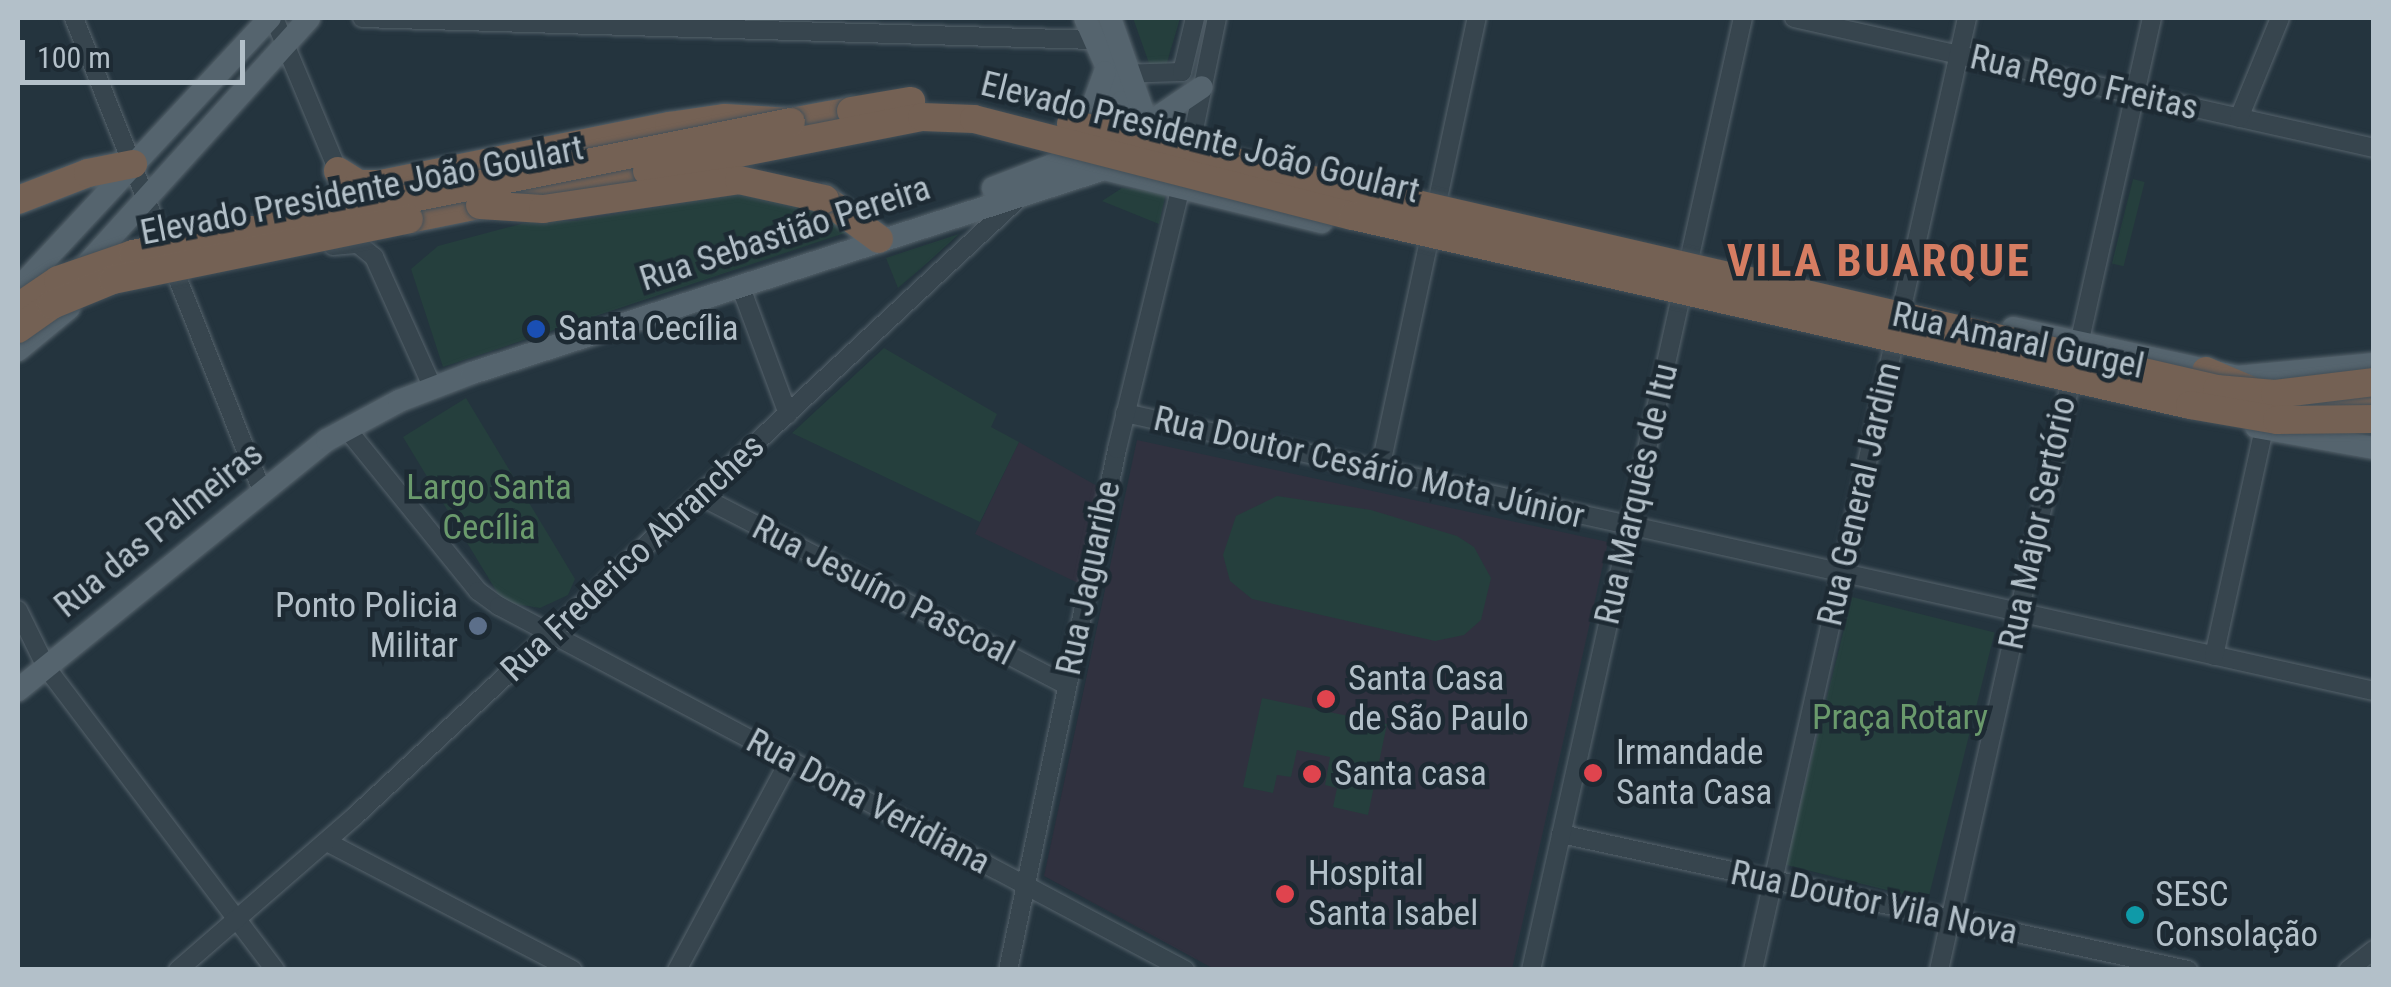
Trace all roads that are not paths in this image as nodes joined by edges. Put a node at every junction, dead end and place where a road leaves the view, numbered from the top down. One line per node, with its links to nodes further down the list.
1 (74, 18): 28 (street)
2 (272, 18): 17 (street); 28 (main road)
3 (309, 18): 17 (main road)
4 (362, 18): 15 (street)
5 (1085, 18): 16 (main road)
6 (1110, 18): 20 (main road)
7 (1195, 18): 20 (street)
8 (1218, 18): 21 (street, Rua Jaguaribe)
9 (1477, 18): 34 (street)
10 (1743, 18): 41 (street, Rua Marquês de Itu)
11 (1794, 18): 18 (street, Rua Rego Freitas)
12 (1967, 18): 18 (street, Rua General Jardim)
13 (2152, 18): 22 (street, Rua Major Sertório)
14 (2280, 18): 23 (street)
15 (582, 21): 16 (street)
16 (1094, 40): 19 (main road)
17 (284, 44): 30 (street); 33 (main road)
18 (1959, 55): 22 (street, Rua Rego Freitas); 46 (street, Rua General Jardim)
19 (1105, 72): 20 (street); 25 (main road); 29 (main road)
20 (1129, 76): 25 (main road)
21 (1202, 88): 25 (main road); 26 (street, Rua Jaguaribe)
22 (2135, 94): 23 (street, Rua Rego Freitas); 50 (street, Rua Major Sertório)
23 (2240, 118): 27 (street, Rua Rego Freitas)
24 (791, 122): 30 (highway, bridge); 48 (highway, Elevado Presidente João Goulart, bridge); 55 (highway, Elevado Presidente João Goulart, bridge)
25 (1148, 125): 26 (main road, Rua Amaral Gurgel); 29 (main road)
26 (1191, 142): 31 (street, Rua Jaguaribe); 34 (main road, Rua Amaral Gurgel)
27 (2374, 148)
28 (133, 164): 33 (street); 35 (highway); 44 (main road)
29 (1075, 166): 31 (main road, Rua Amaral Gurgel); 32 (main road, Rua Sebastião Pereira); 37 (main road)
30 (340, 185): 38 (street); 39 (street)
31 (1181, 188): 40 (main road, Rua Amaral Gurgel); 60 (street, Rua Jaguaribe)
32 (1025, 192): 37 (main road, Rua Sebastião Pereira); 59 (street, Rua Frederico Abranches)
33 (146, 197): 38 (street); 47 (main road)
34 (1441, 199): 40 (street); 41 (main road, Rua Amaral Gurgel)
35 (18, 200)
36 (480, 205): 37 (highway, bridge); 47 (highway, Elevado Presidente João Goulart, bridge); 63 (highway, Elevado Presidente João Goulart, bridge)
37 (891, 236): 43 (main road, Rua Sebastião Pereira)
38 (164, 241): 42 (street)
39 (326, 247): 42 (street); 56 (street)
40 (1430, 247): 45 (main road, Rua Amaral Gurgel); 66 (street)
41 (1690, 255): 45 (street, Rua Marquês de Itu); 46 (main road, Rua Amaral Gurgel)
42 (178, 276): 51 (main road); 67 (street)
43 (740, 285): 56 (main road, Rua Sebastião Pereira); 59 (street)
44 (18, 289)
45 (1680, 303): 52 (main road, Rua Amaral Gurgel); 69 (street, Rua Marquês de Itu)
46 (1903, 303): 50 (main road, Rua Amaral Gurgel); 52 (street, Rua General Jardim)
47 (52, 304): 49 (highway, Elevado Presidente João Goulart, bridge); 51 (main road)
48 (18, 307)
49 (18, 329)
50 (2078, 343): 54 (main road, Rua Amaral Gurgel); 57 (street, Rua Major Sertório)
51 (18, 348)
52 (1892, 350): 57 (main road, Rua Amaral Gurgel); 70 (street, Rua General Jardim)
53 (2374, 364): 54 (main road, Rua Amaral Gurgel)
54 (2206, 370): 58 (highway)
55 (2374, 382)
56 (433, 388): 62 (main road, Rua Sebastião Pereira)
57 (2068, 389): 63 (main road, Rua Amaral Gurgel); 72 (street, Rua Major Sertório)
58 (2374, 396)
59 (788, 414): 68 (street, Rua Frederico Abranches)
60 (1125, 414): 66 (street, Rua Doutor Cesário Mota Júnior); 76 (street, Rua Jaguaribe)
61 (2374, 421): 63 (highway, Elevado Presidente João Goulart, bridge)
62 (346, 428): 67 (main road, Rua das Palmeiras); 73 (street)
63 (2278, 428): 64 (highway, bridge); 65 (main road, Rua Amaral Gurgel); 74 (street)
64 (2374, 438)
65 (2374, 448)
66 (1380, 469): 69 (street, Rua Doutor Cesário Mota Júnior)
67 (262, 491): 75 (main road, Rua das Palmeiras)
68 (700, 496): 73 (street, Rua Frederico Abranches); 76 (street, Rua Jesuíno Pascoal)
69 (1630, 526): 70 (street, Rua Doutor Cesário Mota Júnior); 80 (street, Rua Marquês de Itu)
70 (1842, 574): 72 (street, Rua Doutor Cesário Mota Júnior); 82 (street, Rua General Jardim)
71 (18, 610): 75 (street)
72 (2019, 612): 74 (street, Rua Doutor Cesário Mota Júnior); 84 (street, Rua Major Sertório)
73 (551, 635): 79 (street, Rua Dona Veridiana); 81 (street, Rua Frederico Abranches)
74 (2214, 656): 78 (street, Rua Doutor Cesário Mota Júnior)
75 (46, 667): 77 (main road, Rua das Palmeiras); 85 (street)
76 (1066, 685): 83 (street, Rua Jaguaribe)
77 (18, 690)
78 (2374, 691)
79 (789, 761): 83 (street, Rua Dona Veridiana); 90 (street)
80 (1561, 834): 82 (street, Rua Doutor Vila Nova); 93 (street, Rua Marquês de Itu)
81 (327, 842): 85 (street, Rua Frederico Abranches); 89 (street)
82 (1773, 881): 84 (street, Rua Doutor Vila Nova); 94 (street, Rua General Jardim)
83 (1026, 886): 91 (street, Rua Jaguaribe); 92 (street, Rua Dona Veridiana)
84 (1951, 920): 95 (street, Rua Major Sertório); 96 (street, Rua Doutor Vila Nova)
85 (238, 922): 87 (street, Rua Frederico Abranches); 88 (street)
86 (2374, 950): 97 (street)
87 (178, 970)
88 (275, 970)
89 (573, 970)
90 (676, 970)
91 (1008, 970)
92 (1185, 970)
93 (1531, 970)
94 (1753, 970)
95 (1939, 970)
96 (2188, 970)
97 (2348, 970)

